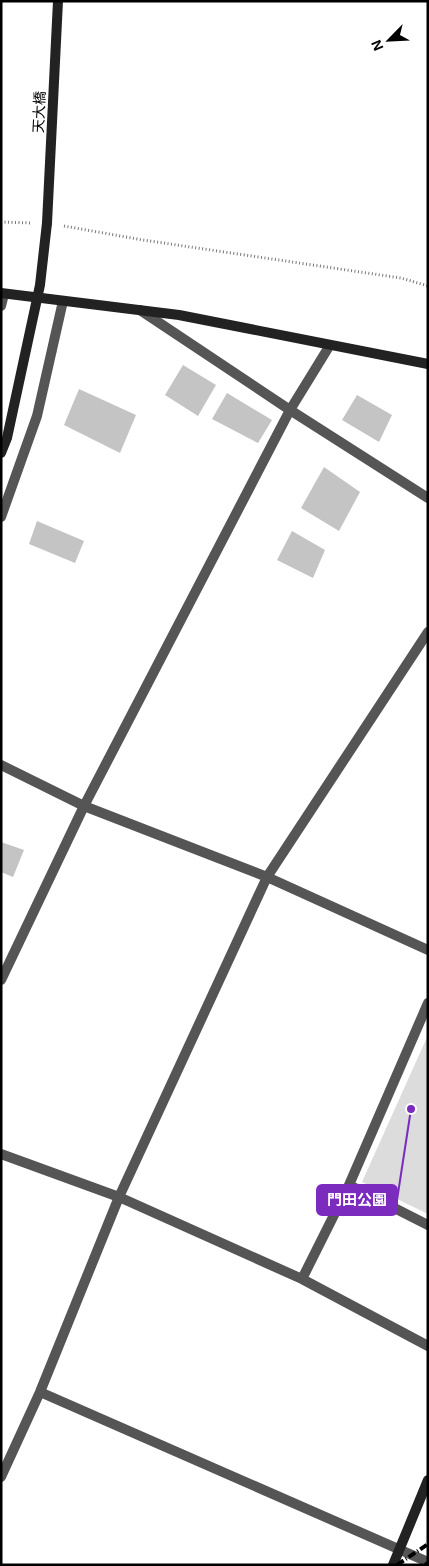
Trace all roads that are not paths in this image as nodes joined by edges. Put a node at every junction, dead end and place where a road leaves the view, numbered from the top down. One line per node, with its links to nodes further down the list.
1 (58, 1): 9 (street, 天大橋, bridge)
2 (3, 294): 3 (street); 4 (street)
3 (63, 301): 5 (street); 11 (street)
4 (1, 306)
5 (140, 310): 6 (street); 8 (street)
6 (330, 345): 7 (street); 8 (street)
7 (428, 364)
8 (290, 410): 10 (street); 14 (street)
9 (1, 453)
10 (428, 498)
11 (1, 517)
12 (428, 632): 15 (street)
13 (1, 765): 14 (street)
14 (84, 806): 15 (street); 17 (street)
15 (267, 878): 16 (street); 21 (street)
16 (428, 950)
17 (1, 980)
18 (428, 1003): 20 (street)
19 (1, 1154): 21 (street)
20 (349, 1185): 22 (street); 23 (street)
21 (119, 1197): 23 (street); 25 (street)
22 (428, 1224)
23 (302, 1279): 24 (street)
24 (428, 1346)
25 (40, 1392): 26 (street); 28 (street)
26 (1, 1477)
27 (428, 1480): 28 (street)
28 (400, 1550): 29 (street); 30 (street)
29 (428, 1562)
30 (393, 1565)

